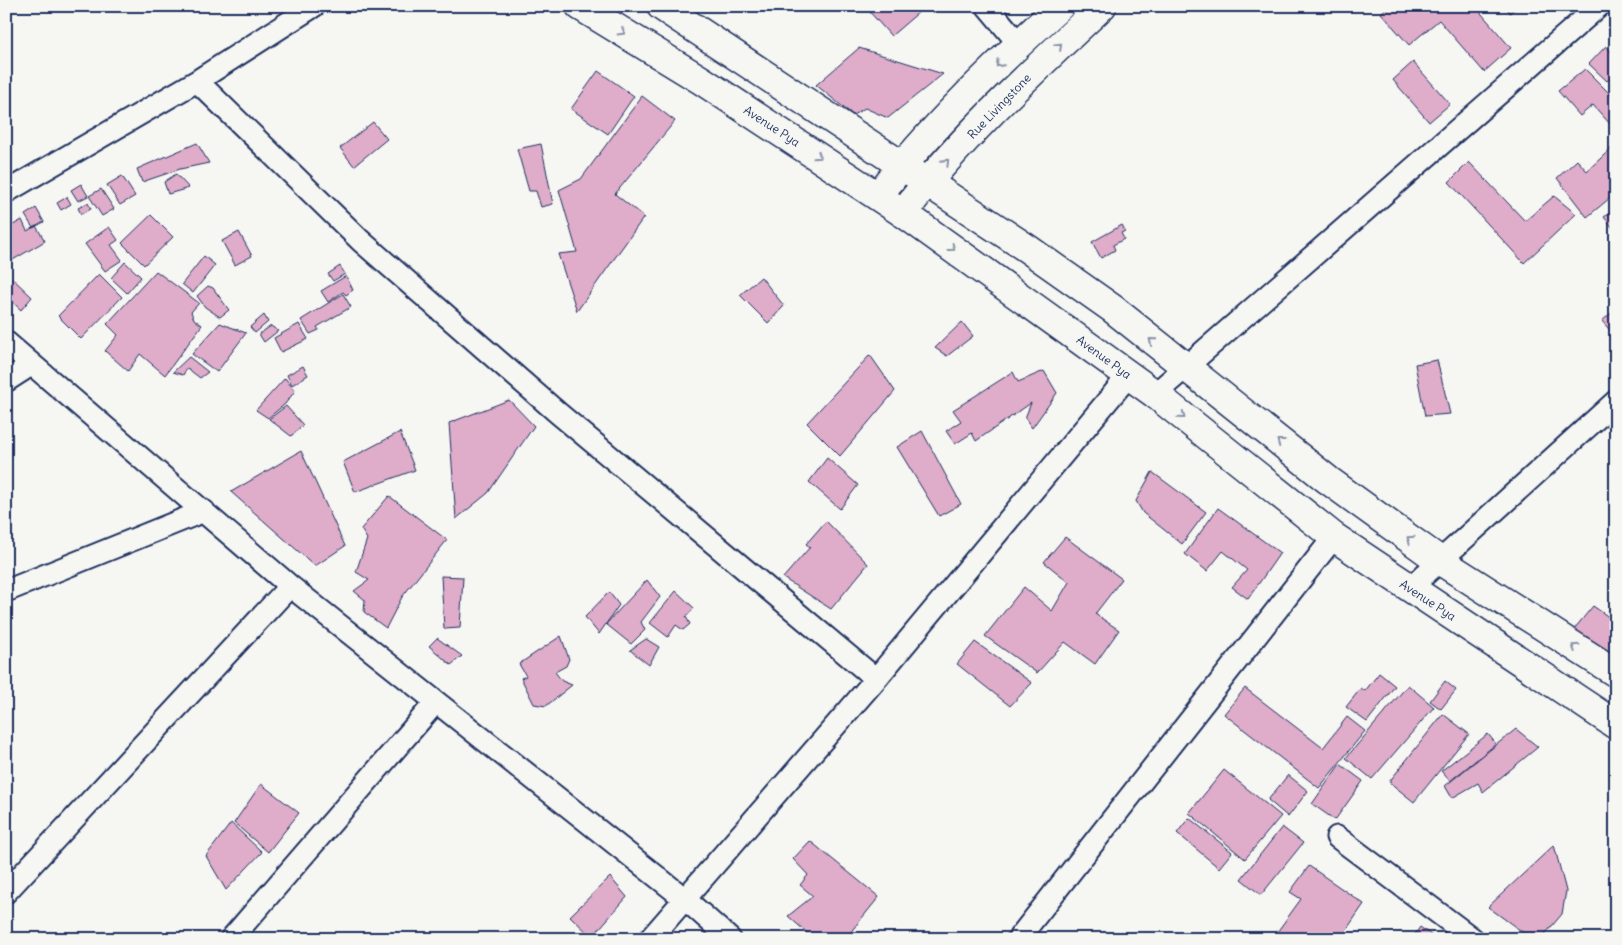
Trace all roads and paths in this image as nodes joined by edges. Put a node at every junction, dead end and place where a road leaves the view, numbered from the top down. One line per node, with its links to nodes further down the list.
1 (314, 6): 10 (street)
2 (580, 6): 14 (main road, Avenue Pya, one-way to 14)
3 (661, 6): 11 (main road)
4 (987, 6): 8 (street)
5 (1060, 6): 8 (main road)
6 (1102, 6): 9 (main road, Rue Livingstone, one-way to 6)
7 (1599, 6): 18 (street)
8 (1019, 44): 9 (main road); 11 (main road, one-way to 11)
9 (1038, 66): 12 (main road, Rue Livingstone, one-way to 9)
10 (197, 81): 13 (street); 30 (street)
11 (902, 164): 12 (main road); 14 (main road)
12 (927, 181): 15 (main road, Rue Livingstone); 18 (main road, one-way to 12)
13 (6, 192)
14 (878, 196): 15 (main road, Avenue Pya)
15 (903, 212): 19 (main road, Avenue Pya, one-way to 19)
16 (6, 342): 17 (street)
17 (31, 365): 20 (street); 23 (street)
18 (1184, 366): 21 (street); 25 (main road, one-way to 18)
19 (1129, 375): 21 (main road, Avenue Pya); 30 (street)
20 (6, 381)
21 (1155, 394): 24 (main road, Avenue Pya, one-way to 24)
22 (1616, 401): 25 (street)
23 (204, 510): 26 (street); 28 (street)
24 (1334, 537): 27 (main road, Avenue Pya); 39 (street)
25 (1439, 560): 27 (street); 29 (main road, one-way to 25)
26 (290, 586): 31 (street); 34 (street)
27 (1410, 588): 32 (main road, Avenue Pya)
28 (6, 592)
29 (1616, 674)
30 (876, 679): 35 (street)
31 (435, 703): 35 (street); 36 (street)
32 (1616, 725)
33 (1337, 838): 40 (street)
34 (6, 892)
35 (685, 899): 37 (street); 38 (street)
36 (231, 939)
37 (650, 939)
38 (730, 939)
39 (1018, 939)
40 (1473, 939)

